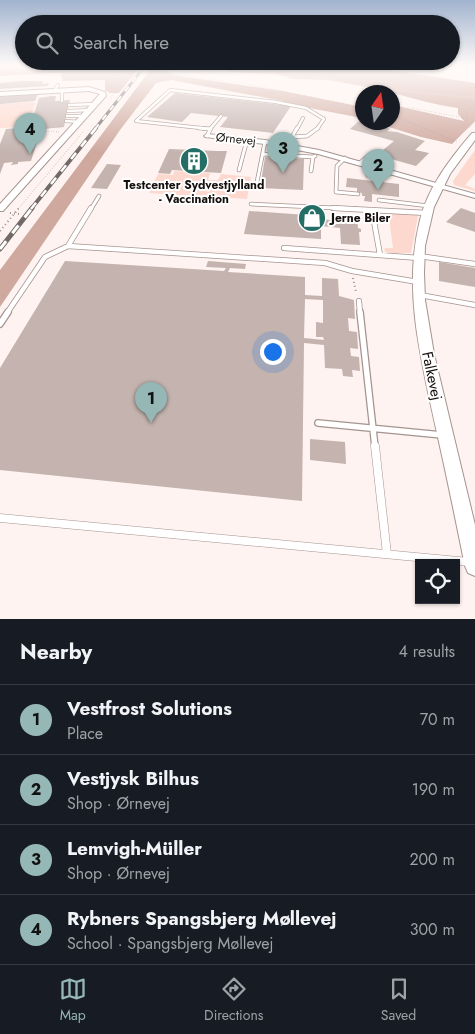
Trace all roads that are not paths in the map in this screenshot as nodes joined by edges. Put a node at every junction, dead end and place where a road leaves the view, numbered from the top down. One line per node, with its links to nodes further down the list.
1 (60, 95): 5 (lane)
2 (103, 95): 6 (street)
3 (165, 95): 16 (lane)
4 (213, 95): 18 (lane)
5 (62, 101)
6 (96, 104): 7 (lane); 8 (street)
7 (69, 105)
8 (90, 110): 9 (lane); 11 (street)
9 (68, 111)
10 (67, 116): 11 (lane)
11 (85, 116): 15 (street)
12 (221, 116): 16 (lane)
13 (303, 118): 18 (lane)
14 (66, 121): 15 (lane)
15 (77, 121): 39 (street)
16 (209, 133): 19 (street, Ørnevej)
17 (475, 135): 32 (street, Falkevej)
18 (292, 137): 21 (lane)
19 (247, 140): 20 (street, Ørnevej); 29 (lane)
20 (265, 142): 21 (street, Ørnevej); 23 (lane)
21 (280, 145): 22 (street, Ørnevej)
22 (319, 152): 25 (lane); 26 (street, Ørnevej)
23 (262, 154): 25 (lane); 33 (lane)
24 (368, 156): 27 (lane)
25 (313, 157): 30 (lane)
26 (345, 158): 27 (street, Ørnevej); 34 (lane)
27 (360, 163): 28 (street, Ørnevej)
28 (380, 168): 31 (lane); 32 (street, Ørnevej)
29 (239, 170)
30 (311, 171)
31 (368, 174)
32 (439, 185): 36 (street, Ørnevej); 40 (street, Falkevej)
33 (256, 186)
34 (358, 194)
35 (100, 196): 42 (lane)
36 (475, 196)
37 (379, 200): 40 (lane)
38 (251, 204): 41 (lane)
39 (0, 209)
40 (428, 209): 41 (lane); 45 (street, Falkevej)
41 (372, 210): 44 (lane)
42 (68, 246): 47 (lane); 50 (lane)
43 (284, 248): 44 (lane)
44 (380, 255): 45 (lane)
45 (419, 257): 46 (lane); 47 (street, Falkevej)
46 (475, 264)
47 (419, 288): 49 (lane); 53 (street, Falkevej)
48 (359, 301): 52 (lane)
49 (475, 304)
50 (0, 324)
51 (318, 423): 52 (lane)
52 (373, 428): 53 (lane); 55 (lane)
53 (445, 435): 56 (street, Falkevej)
54 (0, 518): 55 (lane)
55 (387, 554): 56 (lane)
56 (474, 564)

